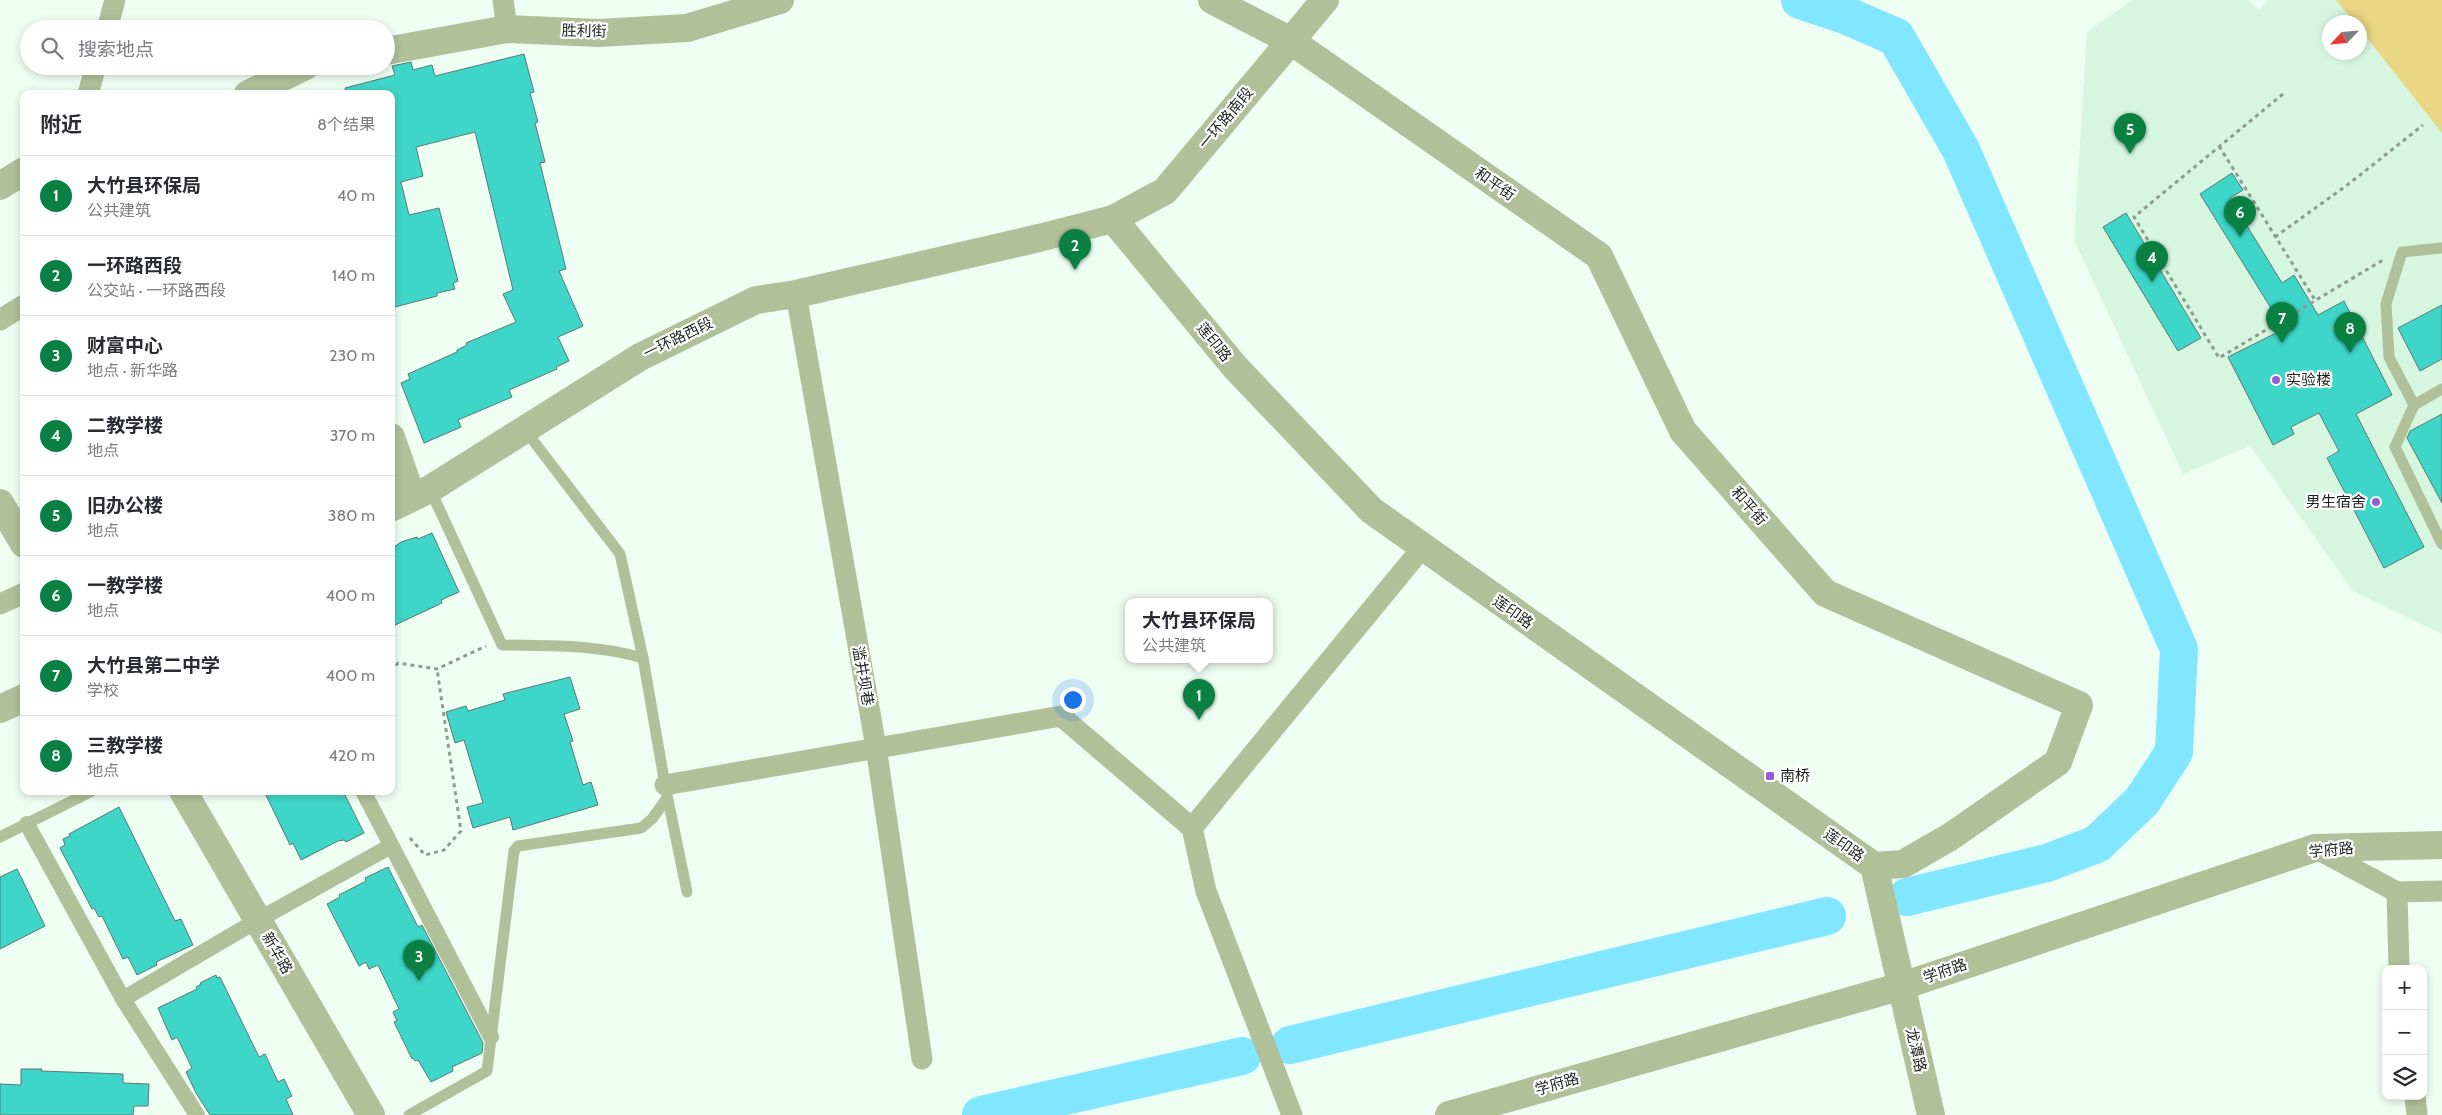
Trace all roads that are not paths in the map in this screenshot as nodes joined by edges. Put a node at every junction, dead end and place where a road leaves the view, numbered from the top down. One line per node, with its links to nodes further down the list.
1 (115, 0): 6 (street)
2 (503, 0): 7 (street)
3 (780, 0): 7 (street, 胜利街)
4 (1212, 0): 8 (street)
5 (1325, 0): 8 (street, 一环路南段)
6 (109, 20)
7 (507, 29): 9 (street, 胜利街)
8 (1291, 41): 17 (street, 一环路南段); 47 (street, 和平街)
9 (395, 49)
10 (93, 75): 13 (street)
11 (296, 75): 12 (street)
12 (284, 86): 14 (street)
13 (89, 90)
14 (266, 90)
15 (20, 174): 16 (street)
16 (0, 186)
17 (1113, 219): 19 (street, 一环路西段); 30 (street, 莲印路)
18 (2442, 248): 23 (lane)
19 (796, 294): 24 (street, 一环路西段); 36 (street, 滥井坝巷)
20 (20, 308): 21 (street)
21 (0, 320)
22 (2442, 389): 23 (lane)
23 (2414, 405): 29 (lane)
24 (524, 430): 26 (street, 一环路西段); 33 (lane)
25 (395, 448): 26 (street)
26 (411, 498): 33 (lane)
27 (0, 503): 28 (street)
28 (20, 537)
29 (2442, 544)
30 (1422, 548): 42 (street); 47 (street, 莲印路)
31 (20, 595): 32 (street)
32 (0, 604)
33 (643, 658): 37 (lane)
34 (20, 700): 35 (street)
35 (0, 709)
36 (876, 747): 37 (street); 42 (street); 56 (street, 滥井坝巷)
37 (666, 791): 49 (lane); 55 (lane)
38 (84, 795): 41 (lane)
39 (185, 795): 51 (street, 新华路)
40 (365, 795): 45 (street)
41 (27, 824): 43 (lane); 54 (street)
42 (1192, 828): 61 (street)
43 (0, 837)
44 (2442, 845): 46 (street, 学府路)
45 (391, 846): 51 (street); 55 (street)
46 (2315, 848): 50 (street); 53 (street, 学府路)
47 (1874, 866): 53 (street, 莲印路)
48 (2442, 891): 50 (street)
49 (687, 892)
50 (2397, 892): 52 (street)
51 (258, 920): 54 (street); 59 (street, 新华路)
52 (2399, 965)
53 (1902, 986): 62 (street, 学府路); 63 (street, 龙潭路)
54 (124, 999): 58 (street)
55 (491, 1037): 60 (lane)
56 (922, 1058)
57 (2415, 1100): 64 (street)
58 (197, 1115)
59 (371, 1115)
60 (409, 1115)
61 (1292, 1115)
62 (1449, 1115)
63 (1931, 1115)
64 (2417, 1115)

